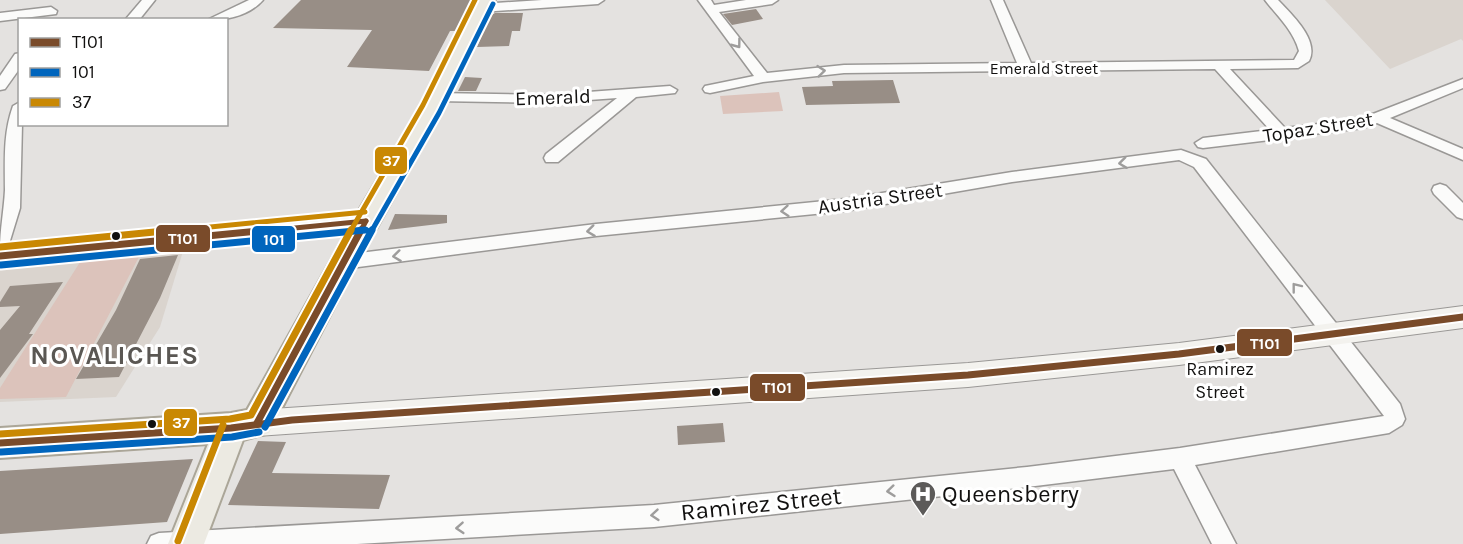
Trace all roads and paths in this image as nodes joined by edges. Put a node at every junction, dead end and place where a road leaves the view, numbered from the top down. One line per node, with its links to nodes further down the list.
1 (149, 0): 11 (street)
2 (257, 0): 12 (street)
3 (598, 0): 7 (street)
4 (772, 0): 8 (street)
5 (997, 0): 15 (street)
6 (1271, 0): 14 (street, Emerald Street)
7 (483, 4): 23 (main road)
8 (708, 5): 16 (street, one-way to 16)
9 (0, 17): 10 (street)
10 (46, 18)
11 (133, 18)
12 (218, 18)
13 (18, 60): 19 (street)
14 (1220, 66): 15 (street, Emerald Street); 26 (street)
15 (1026, 68): 16 (street, Emerald Street, one-way to 15)
16 (763, 78): 20 (street, Emerald Street)
17 (1463, 83): 25 (street, Topaz Street)
18 (18, 85): 19 (street)
19 (0, 86)
20 (710, 89)
21 (670, 90): 22 (street, Emerald)
22 (631, 94): 23 (street, Emerald); 29 (street)
23 (436, 97): 33 (main road)
24 (18, 111): 30 (street)
25 (1378, 118): 26 (street, Topaz Street); 28 (street)
26 (1283, 135): 27 (street, Topaz Street)
27 (1203, 143)
28 (1463, 154)
29 (552, 158)
30 (6, 164): 34 (street)
31 (1440, 190): 32 (street)
32 (1463, 213)
33 (366, 221): 35 (main road); 36 (main road)
34 (0, 244)
35 (0, 256)
36 (343, 262): 38 (street, Austria Street, one-way to 36); 39 (main road)
37 (1463, 317): 38 (main road)
38 (1333, 332): 39 (main road); 41 (street, Ramirez Street)
39 (244, 426): 40 (main road); 42 (main road)
40 (0, 443)
41 (1180, 458): 42 (street, Ramirez Street, one-way to 42); 43 (street)
42 (177, 544)
43 (1224, 544)

